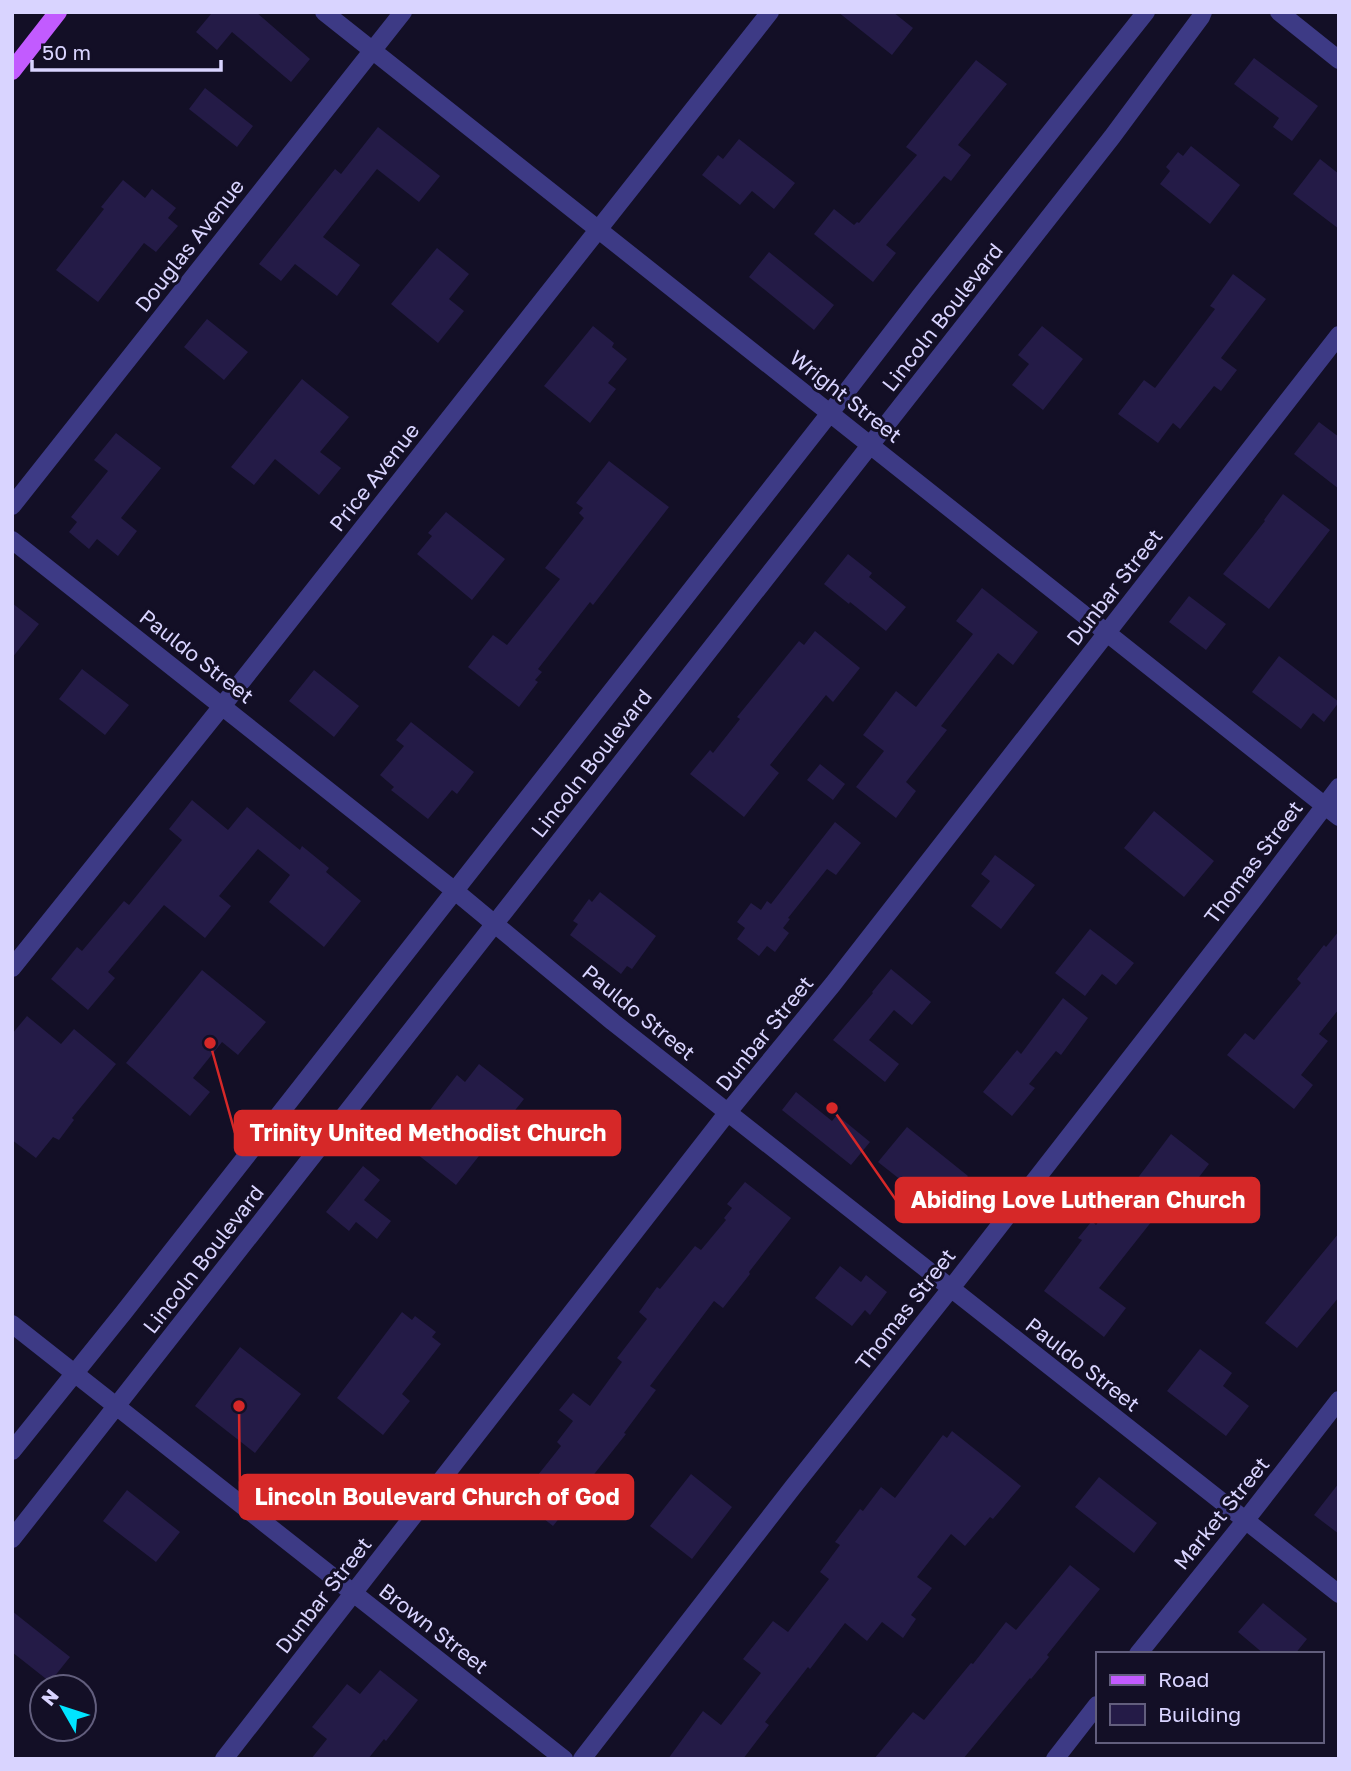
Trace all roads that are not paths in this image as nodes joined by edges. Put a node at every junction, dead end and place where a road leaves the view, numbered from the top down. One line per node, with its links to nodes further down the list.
1 (58, 12): 10 (main road)
2 (324, 12): 8 (street, Wright Street)
3 (403, 12): 8 (street, Douglas Avenue)
4 (770, 12): 11 (street, Price Avenue)
5 (1146, 12): 13 (street, Lincoln Boulevard)
6 (1203, 12): 14 (street, Lincoln Boulevard)
7 (1279, 12): 9 (street)
8 (372, 51): 11 (street, Wright Street); 15 (street, Douglas Avenue)
9 (1339, 60)
10 (12, 71)
11 (598, 229): 13 (street, Wright Street); 18 (street, Price Avenue)
12 (1339, 335): 17 (street, Dunbar Street)
13 (830, 413): 14 (street, Wright Street); 22 (street, Lincoln Boulevard)
14 (871, 445): 17 (street, Wright Street); 23 (street, Lincoln Boulevard)
15 (12, 506)
16 (12, 540): 18 (street, Pauldo Street)
17 (1107, 633): 20 (street, Wright Street); 25 (street, Dunbar Street)
18 (223, 705): 22 (street, Pauldo Street); 24 (street, Price Avenue)
19 (1339, 787): 20 (street, Thomas Street)
20 (1324, 805): 21 (street, Wright Street); 26 (street, Thomas Street)
21 (1339, 817)
22 (455, 891): 23 (street, Pauldo Street); 28 (street, Lincoln Boulevard)
23 (495, 923): 25 (street, Pauldo Street); 30 (street, Lincoln Boulevard)
24 (12, 968)
25 (728, 1112): 26 (street, Pauldo Street); 34 (street, Dunbar Street)
26 (952, 1287): 32 (street, Pauldo Street); 40 (street, Thomas Street)
27 (12, 1324): 28 (street, Brown Street)
28 (74, 1373): 30 (street, Brown Street); 31 (street, Lincoln Boulevard)
29 (1339, 1400): 32 (street, Market Street)
30 (116, 1407): 33 (street, Lincoln Boulevard); 34 (street, Brown Street)
31 (12, 1451)
32 (1245, 1521): 35 (street, Pauldo Street); 36 (street, Market Street)
33 (12, 1539)
34 (353, 1593): 38 (street, Dunbar Street); 39 (street, Brown Street)
35 (1339, 1594)
36 (1140, 1652)
37 (1096, 1706): 41 (street)
38 (224, 1759)
39 (564, 1759)
40 (582, 1759)
41 (1055, 1759)

